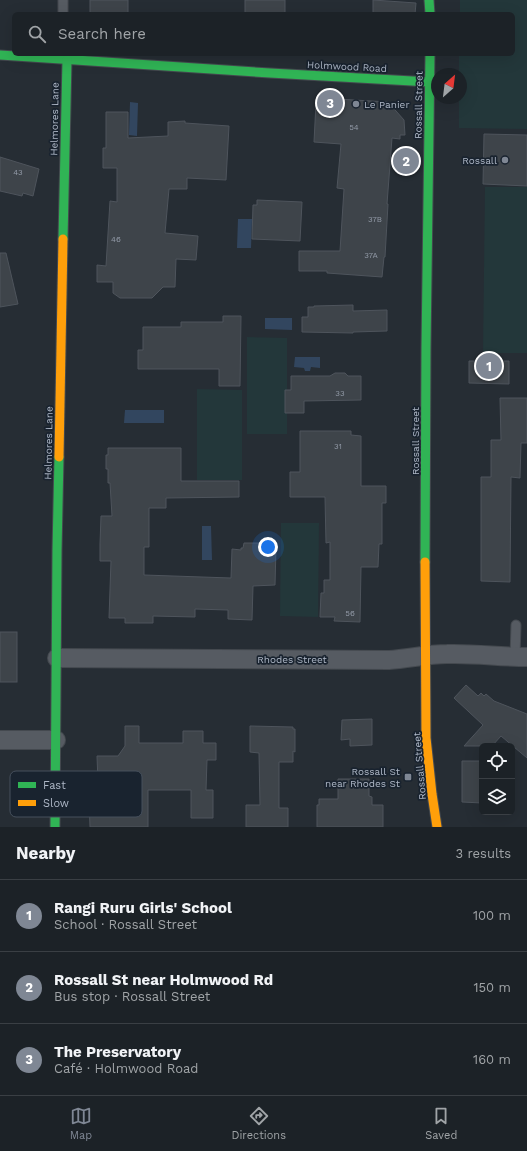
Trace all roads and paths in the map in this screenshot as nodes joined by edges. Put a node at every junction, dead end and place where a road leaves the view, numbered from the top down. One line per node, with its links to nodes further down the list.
1 (63, 0): 3 (lane)
2 (430, 0): 4 (street)
3 (63, 12)
4 (430, 12)
5 (0, 55): 6 (street, Holmwood Road)
6 (12, 56)
7 (21, 56): 9 (street, Holmwood Road)
8 (430, 56): 10 (street, Rossall Street)
9 (63, 58): 10 (street, Holmwood Road); 14 (street, Helmores Lane)
10 (430, 82): 12 (street, Rossall Street)
11 (516, 625): 13 (lane)
12 (425, 656): 13 (street, Rhodes Street); 14 (street, Rhodes Street); 20 (street, Rossall Street)
13 (521, 657)
14 (57, 658): 16 (street, Helmores Lane)
15 (0, 740): 16 (street)
16 (56, 740): 17 (street, Helmores Lane)
17 (56, 771)
18 (55, 817): 19 (street, Helmores Lane)
19 (55, 827)
20 (437, 827)

